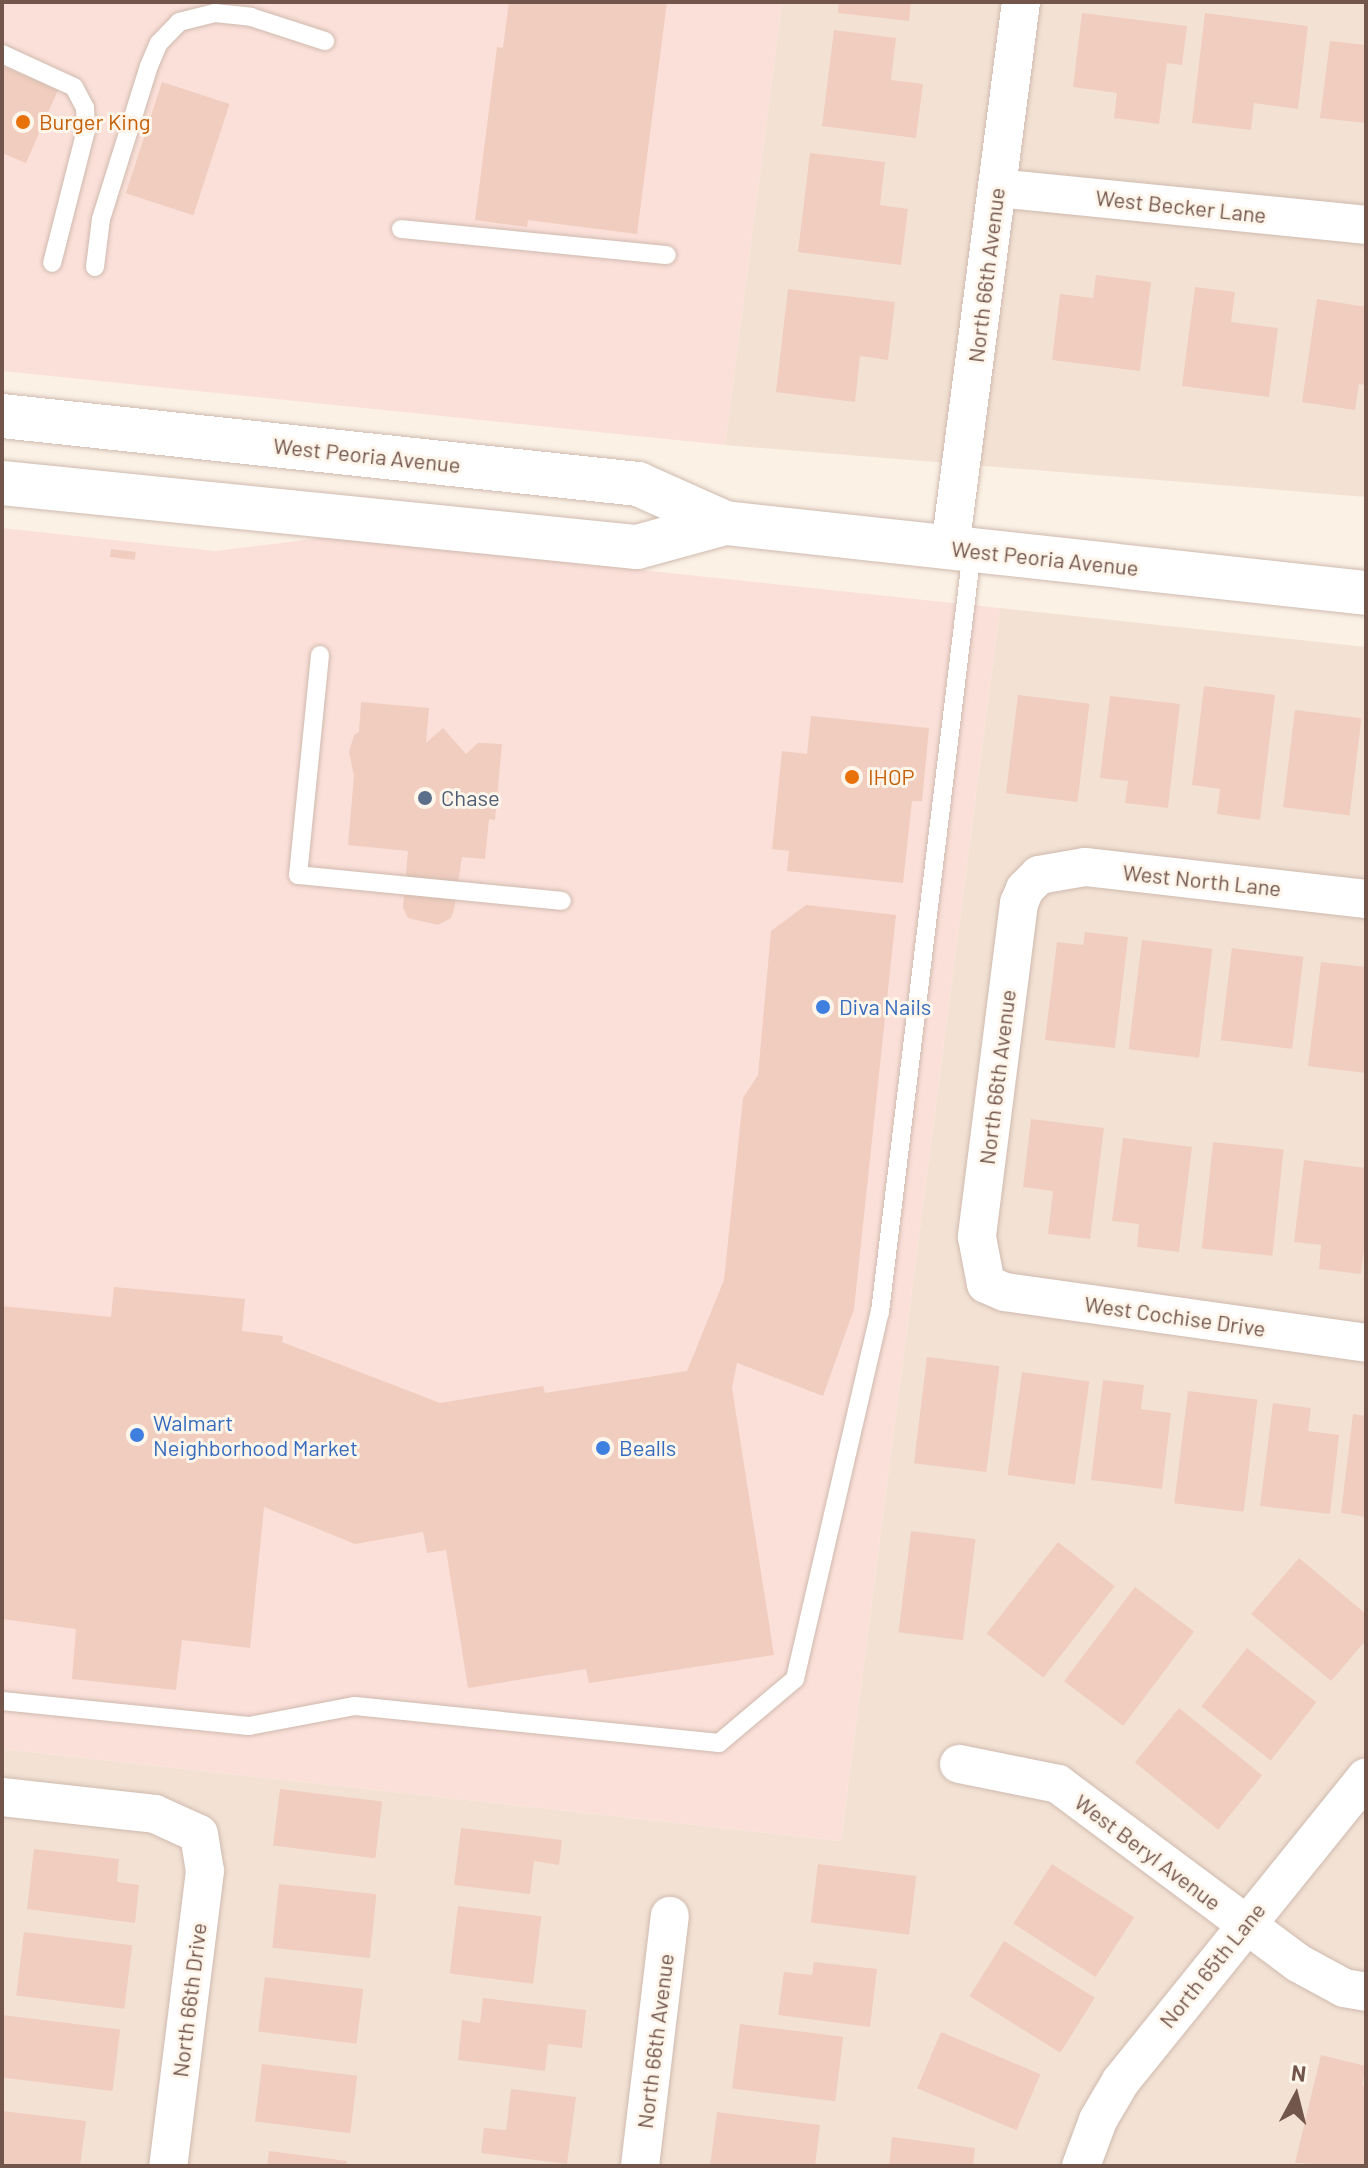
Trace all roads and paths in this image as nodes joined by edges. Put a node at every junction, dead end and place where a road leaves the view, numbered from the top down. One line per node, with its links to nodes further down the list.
1 (1021, 2): 4 (street, North 66th Avenue)
2 (325, 41): 9 (lane)
3 (2, 54): 8 (lane)
4 (997, 188): 5 (street, West Becker Lane); 13 (street, North 66th Avenue)
5 (1366, 225)
6 (401, 229): 7 (lane)
7 (667, 255)
8 (52, 263)
9 (95, 267)
10 (2, 416): 12 (main road, West Peoria Avenue)
11 (2, 483): 12 (main road, West Peoria Avenue)
12 (725, 523): 13 (main road, West Peoria Avenue)
13 (961, 550): 14 (main road, West Peoria Avenue); 21 (lane)
14 (1366, 593)
15 (320, 655): 18 (lane)
16 (1039, 875): 17 (street, West North Lane); 19 (street, North 66th Avenue)
17 (1366, 899)
18 (562, 901)
19 (986, 1284): 20 (street, West Cochise Drive)
20 (1366, 1343)
21 (2, 1701)
22 (959, 1764): 26 (street, West Beryl Avenue)
23 (1366, 1777): 26 (street, North 65th Lane)
24 (2, 1797): 28 (street, North 66th Drive)
25 (670, 1916): 29 (street, North 66th Avenue)
26 (1244, 1925): 27 (street, West Beryl Avenue); 30 (street, North 65th Lane)
27 (1366, 1992)
28 (168, 2166)
29 (640, 2166)
30 (1081, 2166)

